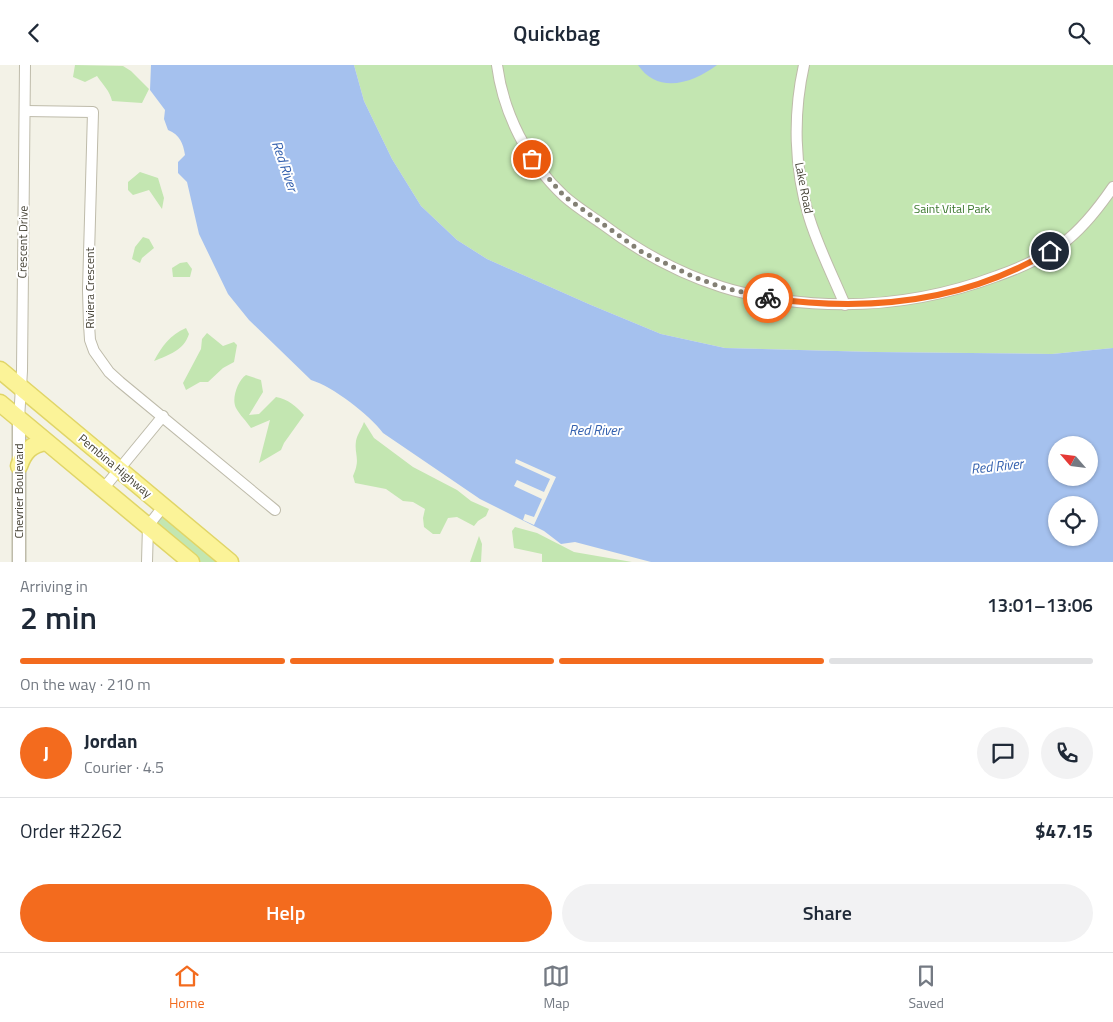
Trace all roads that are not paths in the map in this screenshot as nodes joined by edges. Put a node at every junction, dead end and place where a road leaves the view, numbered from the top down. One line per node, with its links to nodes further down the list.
1 (25, 65): 4 (street, Crescent Drive)
2 (497, 65): 6 (street)
3 (804, 65): 6 (street, Lake Road)
4 (25, 111): 8 (street, Crescent Drive); 10 (street, Riviera Crescent)
5 (1113, 187): 6 (street)
6 (845, 305)
7 (0, 370): 8 (main road, Pembina Highway)
8 (21, 388): 11 (street, Crescent Drive); 14 (main road, Pembina Highway)
9 (0, 403): 11 (main road, Pembina Highway)
10 (163, 416): 14 (street); 17 (street, Riviera Crescent)
11 (19, 419): 12 (main road, Pembina Highway); 13 (street, Chevrier Boulevard)
12 (46, 442): 13 (main road); 15 (main road, Pembina Highway)
13 (19, 466): 19 (street, Chevrier Boulevard)
14 (119, 470): 15 (street); 16 (main road, Pembina Highway)
15 (103, 489): 18 (main road, Pembina Highway)
16 (163, 507): 18 (street); 22 (main road, Pembina Highway)
17 (275, 510)
18 (148, 526): 20 (street); 21 (main road, Pembina Highway)
19 (18, 562)
20 (147, 562)
21 (191, 562)
22 (230, 562)

